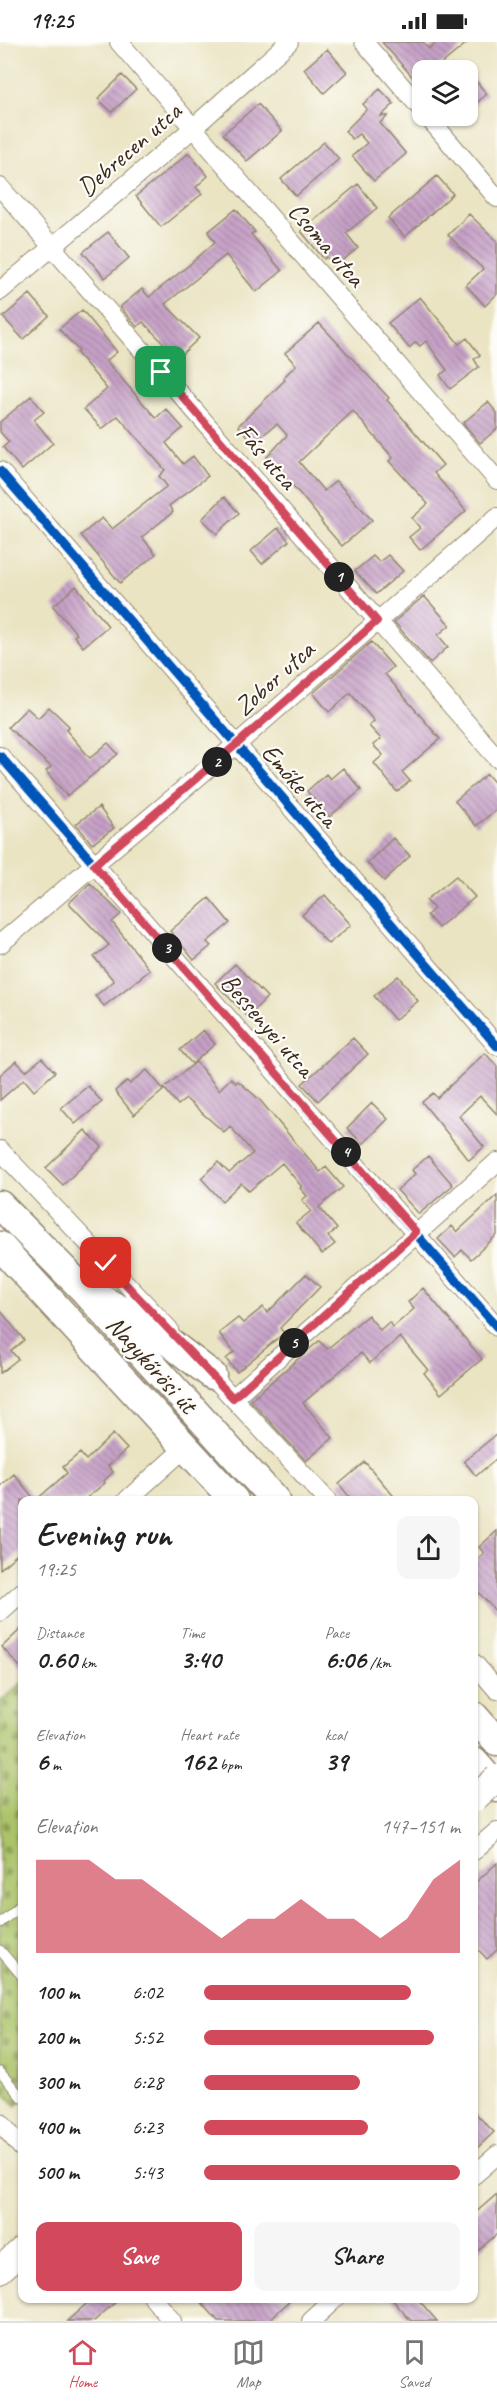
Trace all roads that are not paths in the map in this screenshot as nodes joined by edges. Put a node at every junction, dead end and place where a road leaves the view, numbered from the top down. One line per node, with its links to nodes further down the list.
1 (119, 42): 6 (street, Csoma utca)
2 (290, 42): 6 (street, Debrecen utca)
3 (364, 42): 4 (street)
4 (412, 98)
5 (436, 126): 8 (street)
6 (193, 128): 9 (street, Debrecen utca); 12 (street, Csoma utca)
7 (0, 187): 9 (street, Fás utca)
8 (497, 198)
9 (53, 248): 10 (street, Debrecen utca); 14 (street, Fás utca)
10 (0, 291)
11 (0, 471): 15 (street, Emőke utca)
12 (497, 480)
13 (497, 517): 14 (street, Zobor utca)
14 (377, 621): 15 (street, Zobor utca); 17 (street, Fás utca)
15 (237, 744): 18 (street, Zobor utca); 20 (street, Emőke utca)
16 (0, 756): 18 (street, Bessenyei utca)
17 (497, 758)
18 (94, 865): 19 (street, Zobor utca); 24 (street, Bessenyei utca)
19 (0, 944)
20 (497, 1046)
21 (0, 1150): 28 (street, Nagykőrösi út)
22 (497, 1162): 24 (street)
23 (0, 1205): 26 (main road, Nagykőrösi út)
24 (416, 1232): 27 (street, Bessenyei utca); 29 (street)
25 (0, 1246): 30 (main road, Nagykőrösi út)
26 (85, 1291): 28 (main road); 33 (main road, Nagykőrösi út)
27 (497, 1327)
28 (212, 1375): 29 (street, Nagykőrösi út)
29 (233, 1398): 34 (street, Nagykőrösi út)
30 (186, 1447): 31 (street); 32 (main road, Nagykőrösi út)
31 (131, 1496)
32 (230, 1496)
33 (271, 1496)
34 (323, 1496)
35 (18, 1596): 36 (street)
36 (0, 1612)
37 (478, 1668): 38 (street)
38 (497, 1690)
39 (478, 1721): 40 (main road)
40 (497, 1742)
41 (478, 1767): 43 (main road)
42 (497, 1778): 44 (street, bridge)
43 (497, 1788)
44 (478, 1795)
45 (497, 1831): 46 (street)
46 (478, 1848)
47 (18, 1907): 48 (lane)
48 (0, 1923)
49 (0, 1950): 50 (lane)
50 (18, 1971)
51 (0, 2072): 52 (lane)
52 (18, 2093)
53 (0, 2122): 54 (street)
54 (18, 2143)
55 (497, 2155): 56 (street)
56 (478, 2172)
57 (18, 2254): 58 (street)
58 (0, 2270)
59 (157, 2303): 61 (street)
60 (331, 2303): 62 (street)
61 (172, 2321)
62 (311, 2321)

